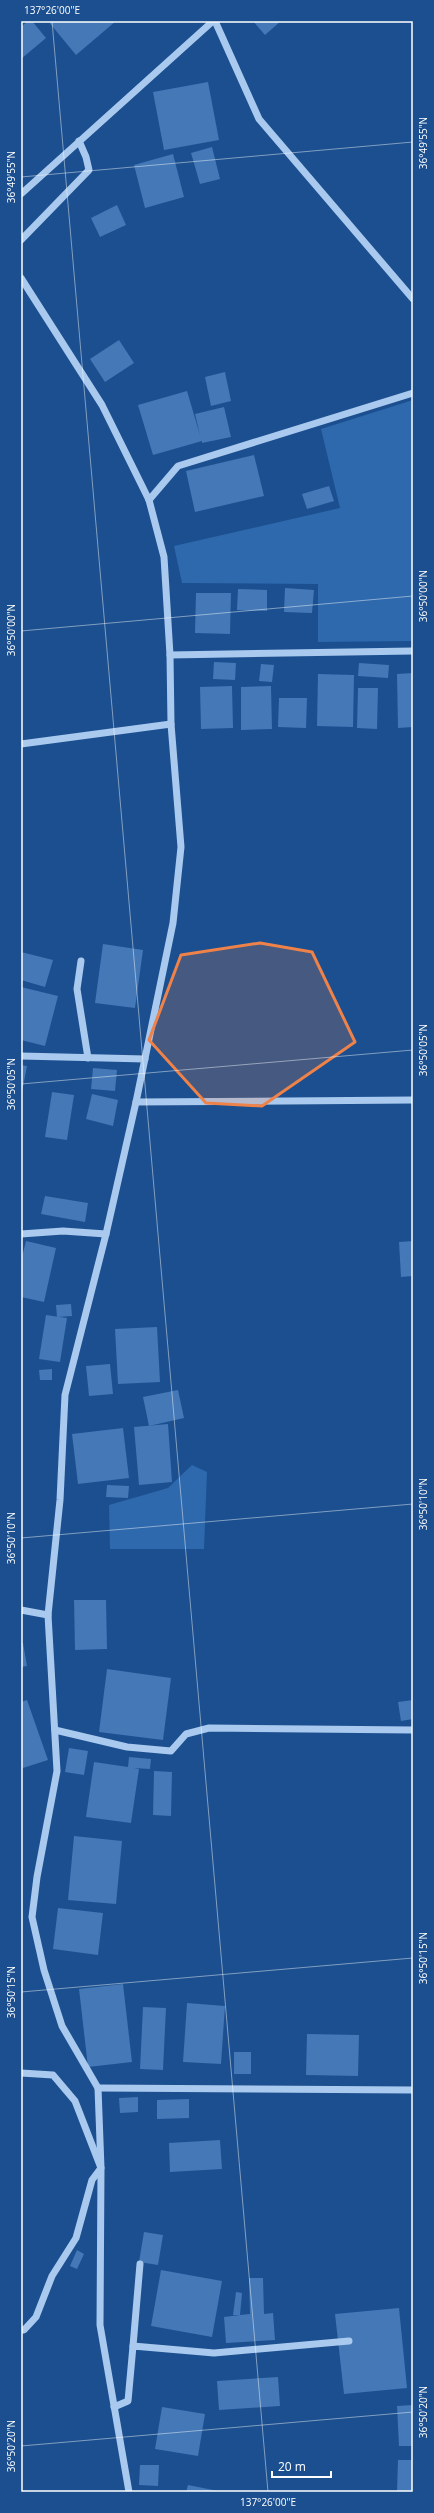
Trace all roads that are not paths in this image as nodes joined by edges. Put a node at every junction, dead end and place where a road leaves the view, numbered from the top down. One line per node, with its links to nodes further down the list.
1 (214, 21): 2 (street); 6 (street)
2 (79, 142): 3 (street); 4 (street)
3 (21, 194)
4 (21, 240)
5 (21, 278): 8 (street)
6 (413, 299)
7 (413, 393): 8 (street)
8 (149, 500): 10 (street)
9 (413, 651): 10 (street)
10 (170, 655): 11 (street)
11 (171, 724): 12 (street); 16 (street)
12 (21, 744)
13 (81, 961): 15 (street)
14 (21, 1056): 15 (street)
15 (88, 1058): 16 (street)
16 (145, 1059): 18 (street)
17 (413, 1100): 18 (street)
18 (136, 1102): 20 (street)
19 (21, 1234): 20 (street)
20 (106, 1234): 22 (street)
21 (21, 1610): 22 (street)
22 (48, 1615): 23 (street)
23 (55, 1730): 24 (street); 26 (street)
24 (413, 1730)
25 (21, 2073): 28 (street)
26 (98, 2088): 27 (street); 28 (street)
27 (413, 2090)
28 (101, 2168): 30 (street); 33 (street)
29 (140, 2264): 32 (street)
30 (21, 2330)
31 (349, 2341): 32 (street)
32 (133, 2346): 33 (street)
33 (114, 2407): 34 (street)
34 (129, 2492)

